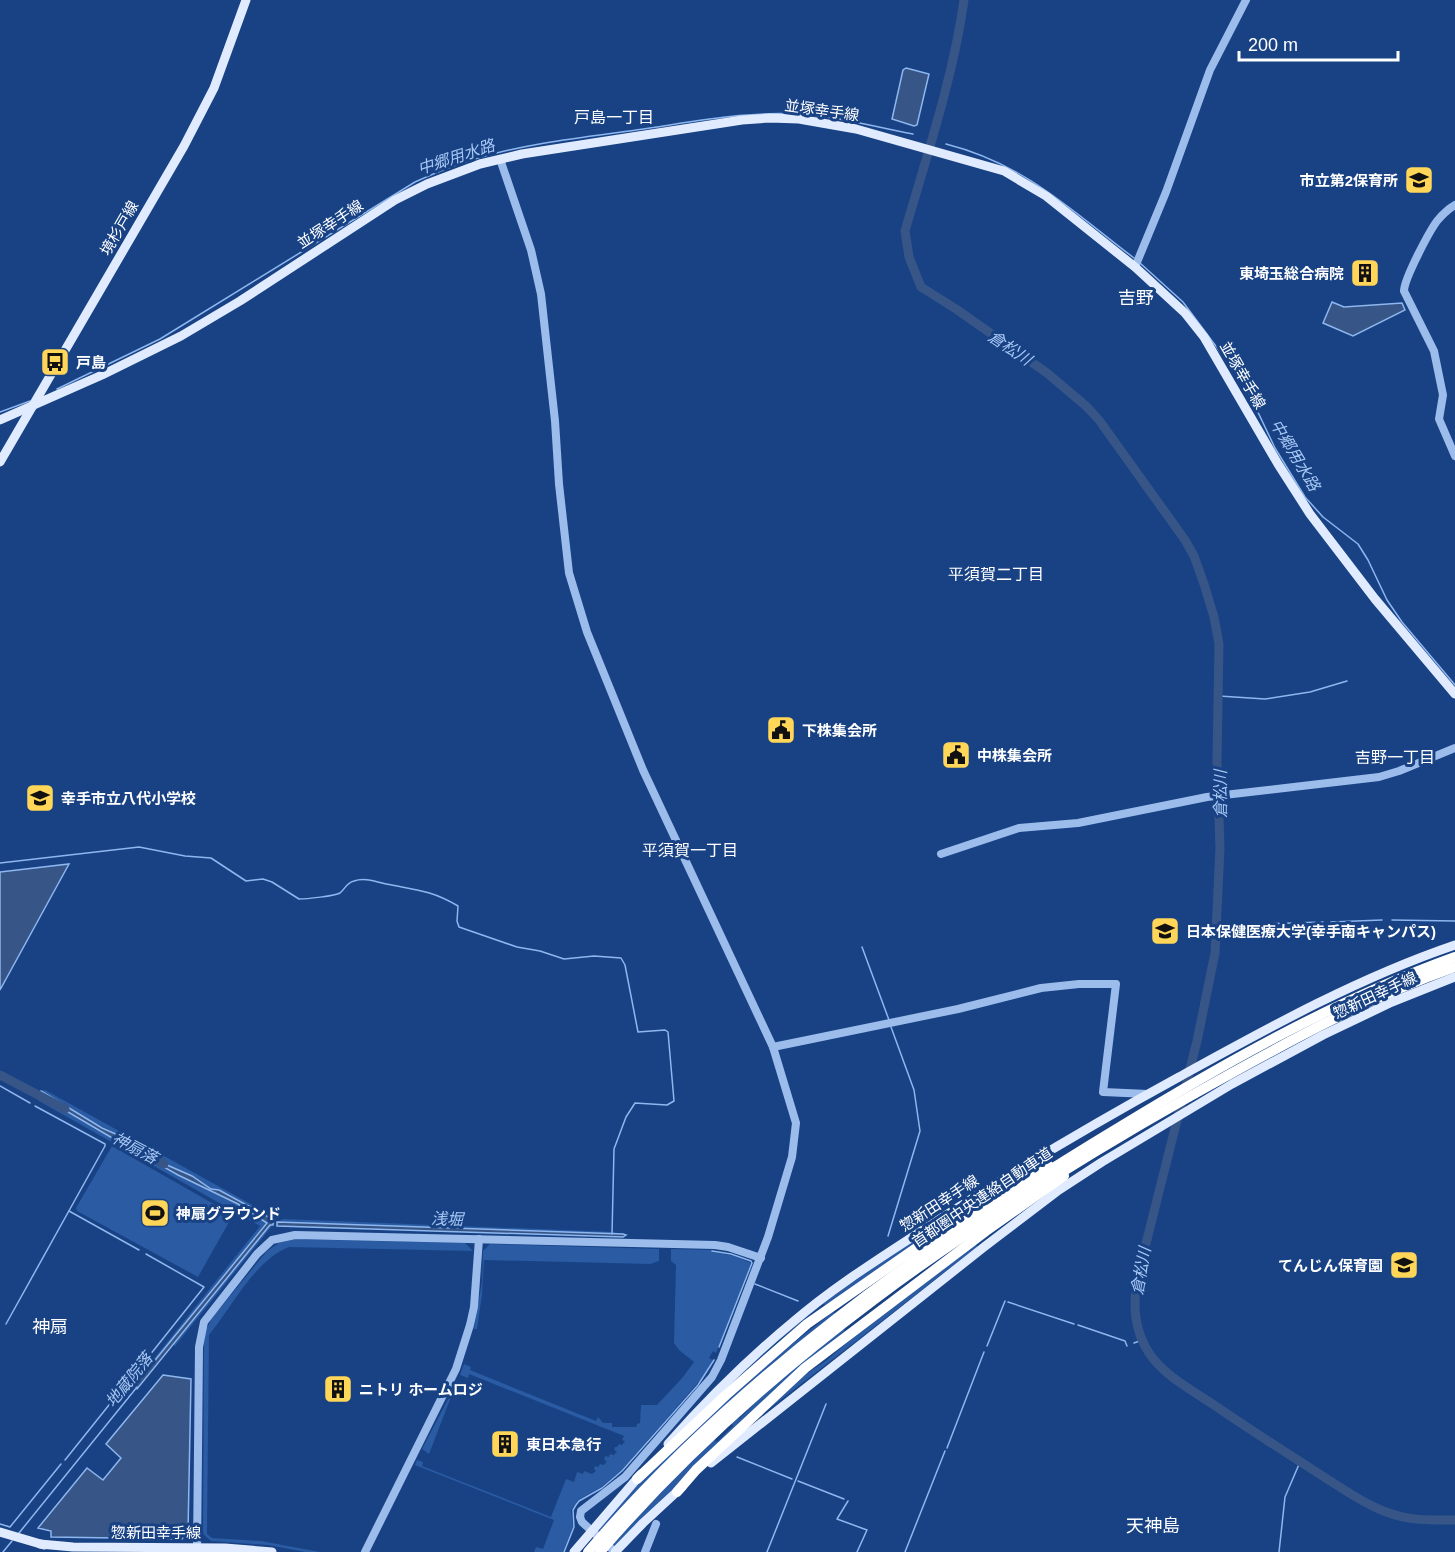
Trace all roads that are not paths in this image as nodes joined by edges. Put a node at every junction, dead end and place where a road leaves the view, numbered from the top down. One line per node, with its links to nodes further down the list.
1 (246, 0): 6 (main road, 境杉戸線)
2 (1246, 0): 5 (street)
3 (500, 159): 5 (main road, 並塚幸手線); 7 (main road, 並塚幸手線); 19 (street)
4 (1455, 205): 10 (street)
5 (1135, 267): 12 (main road, 並塚幸手線)
6 (48, 380): 7 (main road); 8 (main road, 境杉戸線)
7 (59, 395): 8 (main road, 並塚幸手線)
8 (32, 407): 9 (main road, 並塚幸手線); 11 (main road, 境杉戸線)
9 (0, 420)
10 (1455, 456)
11 (0, 462)
12 (1455, 694)
13 (1455, 747): 14 (street)
14 (941, 854)
15 (1455, 945): 20 (main road, 惣新田幸手線)
16 (1455, 957): 23 (highway, 首都圏中央連絡自動車道, bridge)
17 (1455, 967): 24 (highway, 首都圏中央連絡自動車道, bridge)
18 (1455, 976): 21 (main road, 惣新田幸手線)
19 (773, 1047): 22 (street); 26 (street)
20 (1216, 1056): 21 (street); 22 (main road, 惣新田幸手線)
21 (1232, 1084): 28 (main road, 惣新田幸手線)
22 (1148, 1094): 27 (main road, 惣新田幸手線)
23 (1090, 1145): 27 (highway); 38 (highway, 首都圏中央連絡自動車道, bridge)
24 (1085, 1158): 28 (highway, bridge); 39 (highway, 首都圏中央連絡自動車道, bridge)
25 (479, 1239): 26 (street); 33 (street); 36 (street)
26 (761, 1258): 30 (street)
27 (637, 1479): 30 (main road, 惣新田幸手線)
28 (677, 1492): 40 (main road, 惣新田幸手線)
29 (656, 1524): 41 (street)
30 (591, 1531): 37 (main road, 惣新田幸手線); 40 (street)
31 (0, 1532): 32 (main road, 惣新田幸手線)
32 (40, 1544): 33 (main road, 惣新田幸手線); 34 (main road, 惣新田幸手線)
33 (197, 1550): 35 (main road, 惣新田幸手線)
34 (73, 1552)
35 (272, 1552)
36 (365, 1552)
37 (574, 1552)
38 (588, 1552)
39 (600, 1552)
40 (615, 1552)
41 (645, 1552)

